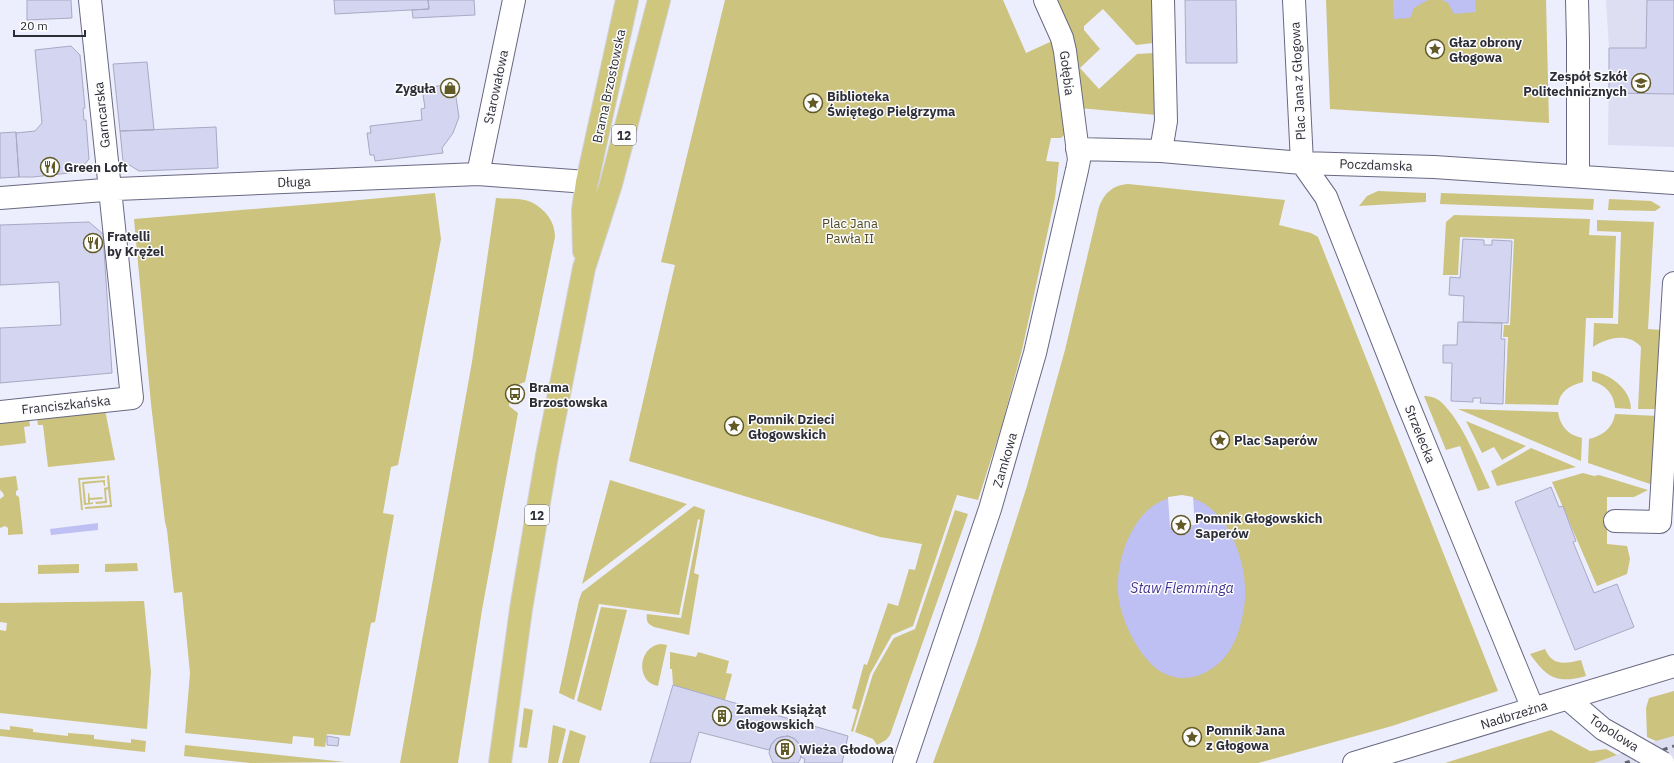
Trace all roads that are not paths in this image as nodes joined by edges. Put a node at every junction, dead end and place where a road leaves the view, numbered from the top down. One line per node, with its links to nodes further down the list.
1 (90, 0): 16 (street, Garncarska)
2 (514, 0): 12 (street, Starowałowa)
3 (627, 0): 14 (main road, Brama Brzostowska / 12)
4 (659, 0): 18 (main road, Brama Brzostowska / 12)
5 (1045, 0): 9 (street, Gołębia)
6 (1163, 0): 10 (street)
7 (1294, 0): 11 (street, Plac Jana z Głogowa)
8 (1576, 0): 13 (street)
9 (1078, 149): 10 (street, Poczdamska); 28 (street, Zamkowa)
10 (1161, 151): 11 (street, Poczdamska)
11 (1302, 163): 13 (street, Poczdamska); 26 (street, Strzelecka)
12 (478, 174): 14 (street, Długa); 16 (street, Długa)
13 (1578, 176): 15 (street, Poczdamska)
14 (587, 182): 18 (main road, Brama Brzostowska / 12)
15 (1674, 183)
16 (109, 189): 17 (street, Długa); 21 (street, Garncarska)
17 (0, 198)
18 (584, 268): 27 (main road, Brama Brzostowska / 12)
19 (1674, 282): 20 (street)
20 (1673, 306): 23 (street)
21 (132, 398): 22 (street, Franciszkańska)
22 (0, 412)
23 (1615, 521)
24 (1674, 666): 25 (street, Nadbrzeżna)
25 (1568, 699): 26 (street, Nadbrzeżna); 30 (street, Topolowa, bridge)
26 (1533, 709): 29 (street, Nadbrzeżna)
27 (500, 763)
28 (904, 763)
29 (1354, 763)
30 (1663, 763)

